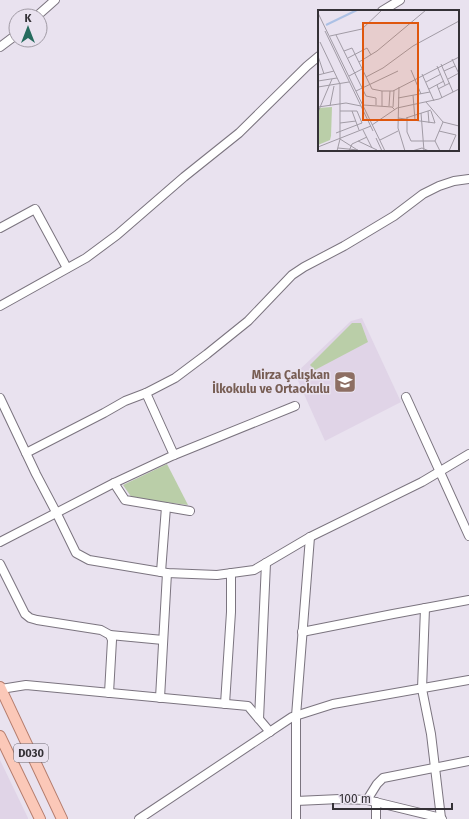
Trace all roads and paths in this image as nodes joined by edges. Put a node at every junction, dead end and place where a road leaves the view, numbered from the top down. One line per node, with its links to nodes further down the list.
1 (55, 0): 3 (street)
2 (400, 0): 4 (street)
3 (46, 8)
4 (384, 10)
5 (318, 57): 8 (street)
6 (469, 179): 10 (street)
7 (0, 228): 8 (street)
8 (67, 268): 9 (street)
9 (0, 306)
10 (146, 393): 14 (street); 16 (street)
11 (406, 397): 17 (street)
12 (0, 398): 14 (street)
13 (295, 406): 16 (street)
14 (26, 453): 21 (street)
15 (469, 454): 17 (street)
16 (174, 455): 18 (street)
17 (440, 471): 22 (street); 23 (street)
18 (114, 483): 19 (street); 21 (street)
19 (166, 507): 20 (street); 27 (street)
20 (190, 510)
21 (56, 512): 24 (street); 27 (street)
22 (469, 536)
23 (310, 537): 25 (street); 31 (street)
24 (0, 542)
25 (266, 563): 28 (street); 41 (street)
26 (0, 564): 32 (street)
27 (164, 572): 28 (street); 33 (street)
28 (231, 573): 39 (street)
29 (469, 600): 30 (street)
30 (425, 608): 31 (street); 36 (street)
31 (302, 632): 40 (street)
32 (110, 635): 33 (street); 37 (street)
33 (163, 640): 38 (street)
34 (469, 680): 36 (street)
35 (1, 688): 37 (street); 51 (main road, D030)
36 (422, 689): 40 (street); 45 (street)
37 (109, 693): 38 (street)
38 (160, 698): 39 (street)
39 (225, 704): 41 (street)
40 (296, 716): 42 (street); 47 (street)
41 (259, 720): 42 (street)
42 (270, 732): 52 (street)
43 (0, 736): 50 (main road, D030)
44 (469, 761): 45 (street)
45 (435, 767): 46 (street); 49 (street)
46 (367, 800): 47 (street); 48 (street)
47 (296, 801): 53 (street)
48 (376, 802): 49 (street); 54 (street)
49 (442, 818)
50 (40, 819)
51 (62, 819)
52 (139, 819)
53 (296, 819)
54 (376, 819)

